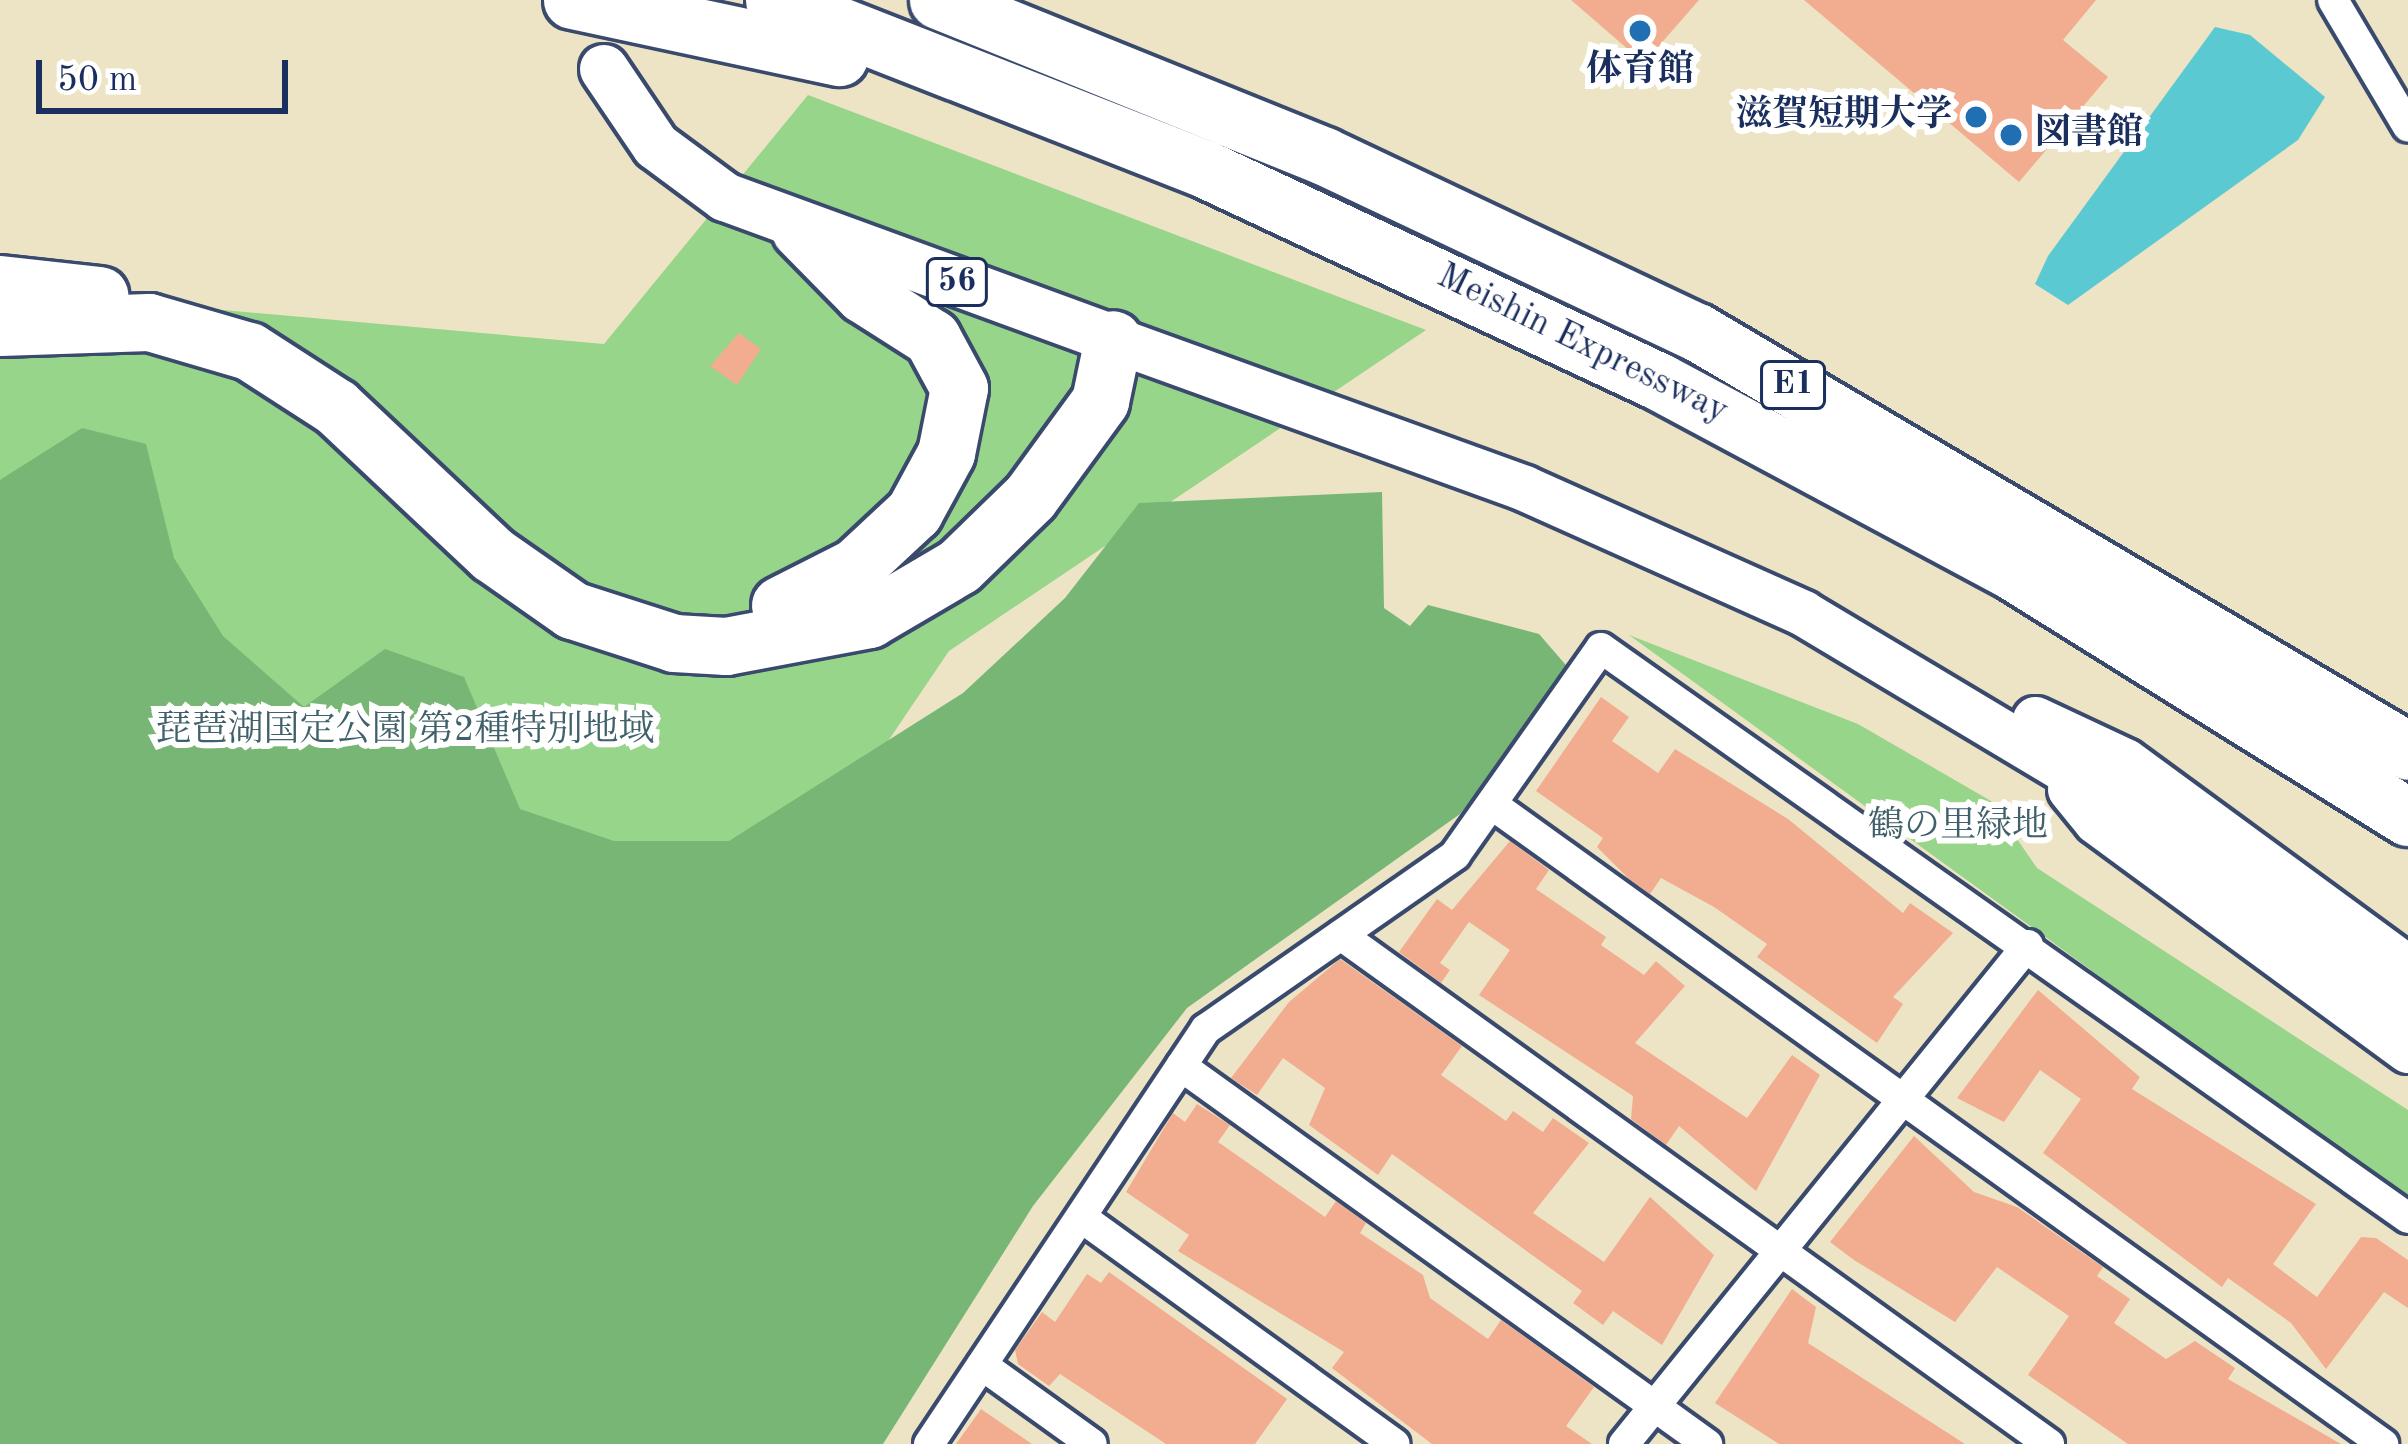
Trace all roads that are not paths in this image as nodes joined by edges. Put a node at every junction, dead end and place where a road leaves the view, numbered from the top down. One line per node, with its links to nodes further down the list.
1 (572, 0): 11 (highway)
2 (774, 0): 11 (highway, Meishin Expressway / E1)
3 (938, 0): 7 (highway, Meishin Expressway / E1)
4 (1005, 0): 7 (highway)
5 (2333, 0): 8 (street)
6 (604, 69): 9 (main road, 56)
7 (1145, 80): 16 (highway, Meishin Expressway / E1)
8 (2408, 127)
9 (800, 230): 13 (main road, 56); 14 (highway)
10 (0, 284): 14 (highway)
11 (1501, 302): 19 (highway, Meishin Expressway / E1)
12 (0, 327): 13 (highway)
13 (1113, 339): 14 (highway); 15 (street)
14 (780, 604)
15 (1934, 688): 17 (street); 22 (street)
16 (2408, 751)
17 (2047, 754): 23 (street); 24 (street)
18 (1497, 808): 20 (street); 21 (street); 26 (street)
19 (2408, 817)
20 (1341, 935): 25 (street); 29 (street)
21 (2028, 945): 26 (street); 28 (street)
22 (2408, 968)
23 (2408, 1009)
24 (2408, 1050)
25 (1181, 1066): 27 (street); 31 (street)
26 (1904, 1097): 29 (street); 38 (street)
27 (1081, 1217): 30 (street); 34 (street)
28 (2408, 1218)
29 (1780, 1251): 31 (street); 37 (street)
30 (982, 1365): 32 (street); 33 (street)
31 (1654, 1407): 35 (street); 36 (street)
32 (929, 1444)
33 (1092, 1444)
34 (1395, 1444)
35 (1624, 1444)
36 (1707, 1444)
37 (2049, 1444)
38 (2383, 1444)

